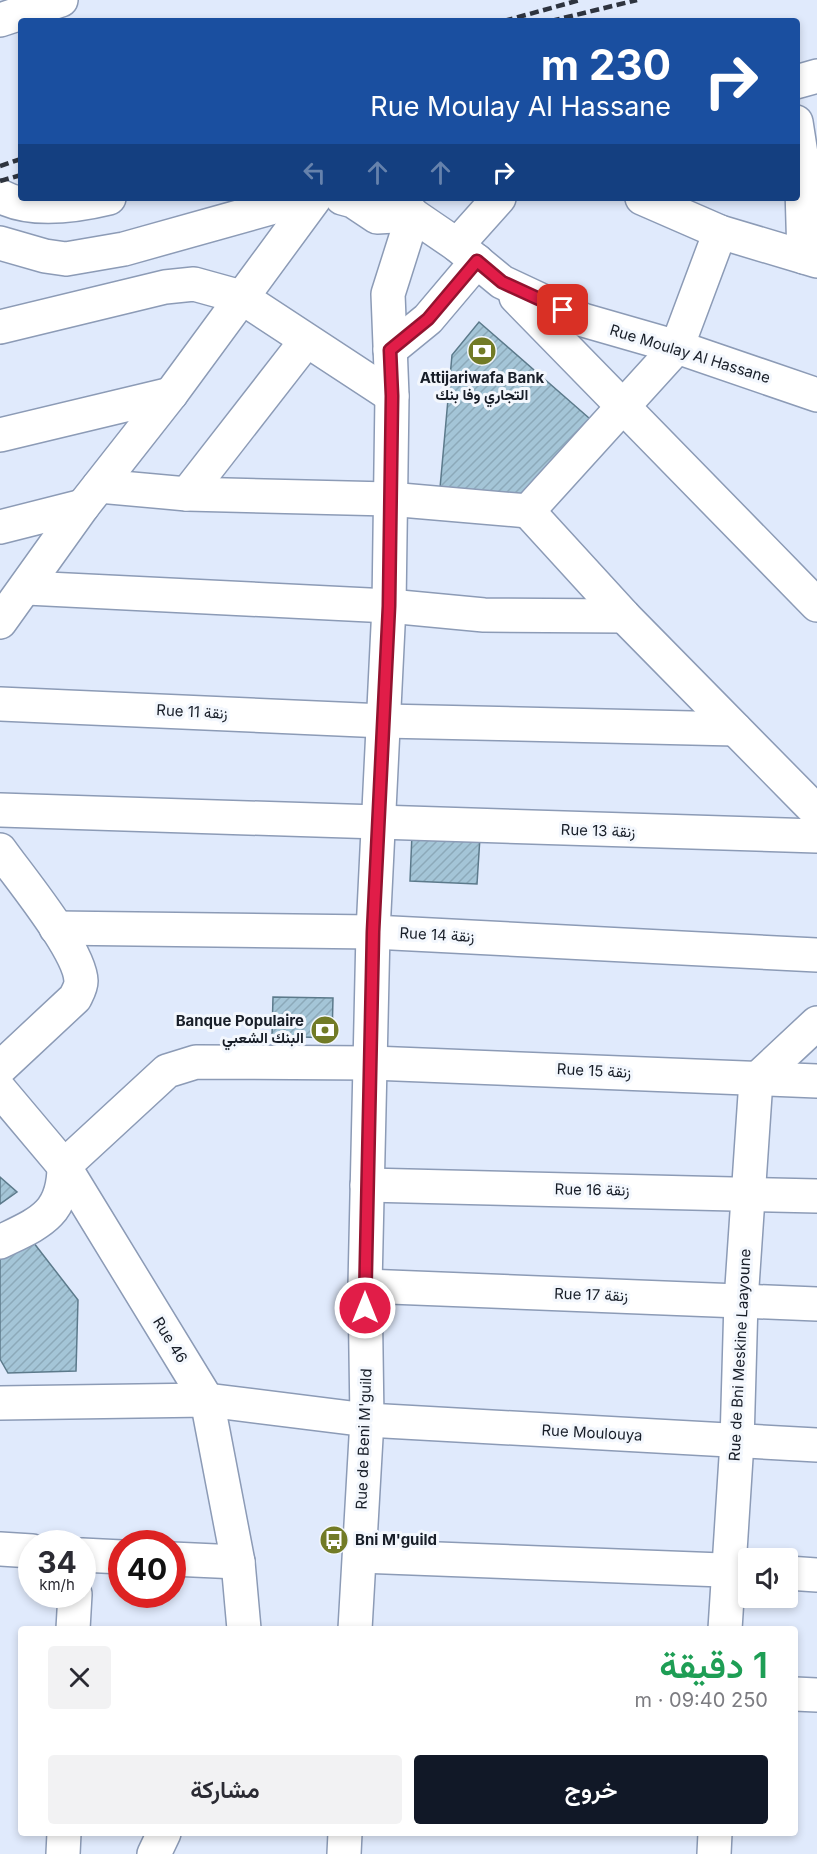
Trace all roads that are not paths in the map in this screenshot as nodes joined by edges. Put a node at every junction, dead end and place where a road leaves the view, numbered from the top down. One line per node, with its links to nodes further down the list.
1 (61, 0): 2 (street)
2 (0, 20)
3 (817, 76): 4 (street)
4 (800, 81)
5 (800, 132): 6 (street)
6 (809, 153): 20 (street)
7 (0, 196): 8 (street)
8 (18, 200)
9 (21, 201): 10 (street)
10 (96, 201)
11 (295, 201): 18 (street)
12 (313, 201): 22 (street)
13 (353, 201): 16 (street)
14 (497, 201): 19 (street)
15 (649, 201): 17 (street)
16 (406, 207): 19 (street, Rue Moulay Al Hassane); 26 (street, Rue de Beni M'guild)
17 (720, 232): 20 (street); 25 (street)
18 (0, 243)
19 (467, 253): 21 (street, Rue Moulay Al Hassane); 26 (street)
20 (810, 259)
21 (502, 282): 25 (street, Rue Moulay Al Hassane); 30 (street)
22 (241, 297): 23 (street); 24 (street); 28 (street)
23 (0, 327)
24 (306, 341): 29 (street); 32 (street)
25 (676, 347): 27 (street, Rue Moulay Al Hassane); 30 (street)
26 (390, 350): 29 (street, Rue de Beni M'guild)
27 (816, 392)
28 (171, 394): 31 (street); 33 (street)
29 (392, 396): 34 (street, Rue de Beni M'guild)
30 (622, 404): 35 (street); 38 (street)
31 (0, 435)
32 (187, 494): 33 (street); 34 (street)
33 (91, 496): 36 (street); 37 (street)
34 (389, 499): 35 (street); 39 (street, Rue de Beni M'guild)
35 (528, 511): 40 (street)
36 (0, 527)
37 (27, 588): 39 (street); 41 (street)
38 (817, 605)
39 (389, 606): 40 (street); 43 (street, Rue de Beni M'guild)
40 (624, 616): 44 (street)
41 (0, 622)
42 (0, 704): 43 (street, Rue 11 زنقة)
43 (384, 721): 44 (street, Rue 11 زنقة); 47 (street, Rue de Beni M'guild)
44 (735, 729): 46 (street)
45 (0, 810): 47 (street, Rue 13 زنقة)
46 (817, 812)
47 (379, 824): 48 (street, Rue 13 زنقة); 51 (street, Rue de Beni M'guild)
48 (817, 836)
49 (0, 850): 50 (street)
50 (56, 928): 51 (street, Rue 14 زنقة); 55 (street)
51 (373, 932): 52 (street, Rue 14 زنقة); 54 (street, Rue de Beni M'guild)
52 (817, 956)
53 (817, 1023): 56 (street)
54 (372, 1063): 56 (street, Rue 15 زنقة); 59 (street); 60 (street, Rue de Beni M'guild)
55 (0, 1068)
56 (756, 1080): 57 (street, Rue 15 زنقة); 61 (street, Rue de Bni Meskine Laayoune)
57 (817, 1082)
58 (0, 1090): 59 (street, Rue 46)
59 (64, 1166): 63 (street); 67 (street, Rue 46)
60 (367, 1185): 61 (street, Rue 16 زنقة); 64 (street, Rue de Beni M'guild)
61 (750, 1193): 62 (street, Rue 16 زنقة); 65 (street, Rue de Bni Meskine Laayoune)
62 (817, 1196)
63 (0, 1242)
64 (365, 1286): 65 (street, Rue 17 زنقة); 69 (street, Rue de Beni M'guild)
65 (741, 1301): 66 (street, Rue 17 زنقة); 70 (street, Rue de Bni Meskine Laayoune)
66 (817, 1304)
67 (207, 1400): 68 (street, Rue Moulouya); 69 (street, Rue Moulouya); 76 (street, Rue 46)
68 (0, 1403)
69 (367, 1420): 70 (street, Rue Moulouya); 74 (street, Rue de Beni M'guild)
70 (737, 1442): 71 (street, Rue Moulouya); 77 (street, Rue de Bni Meskine Laayoune)
71 (817, 1445)
72 (0, 1549): 73 (street)
73 (18, 1550)
74 (360, 1556): 77 (street); 83 (street, Rue de Beni M'guild)
75 (186, 1560): 76 (street)
76 (238, 1562): 82 (street, Rue 46)
77 (738, 1571): 84 (street, Rue de Bni Meskine Laayoune)
78 (798, 1574): 79 (street)
79 (817, 1575)
80 (74, 1608): 81 (street)
81 (73, 1626)
82 (244, 1626)
83 (355, 1626)
84 (726, 1626)
85 (798, 1694): 86 (street)
86 (817, 1695)
87 (64, 1836): 91 (street)
88 (163, 1836): 92 (street)
89 (345, 1836): 93 (street)
90 (715, 1836): 94 (street)
91 (63, 1854)
92 (154, 1854)
93 (344, 1854)
94 (714, 1854)

